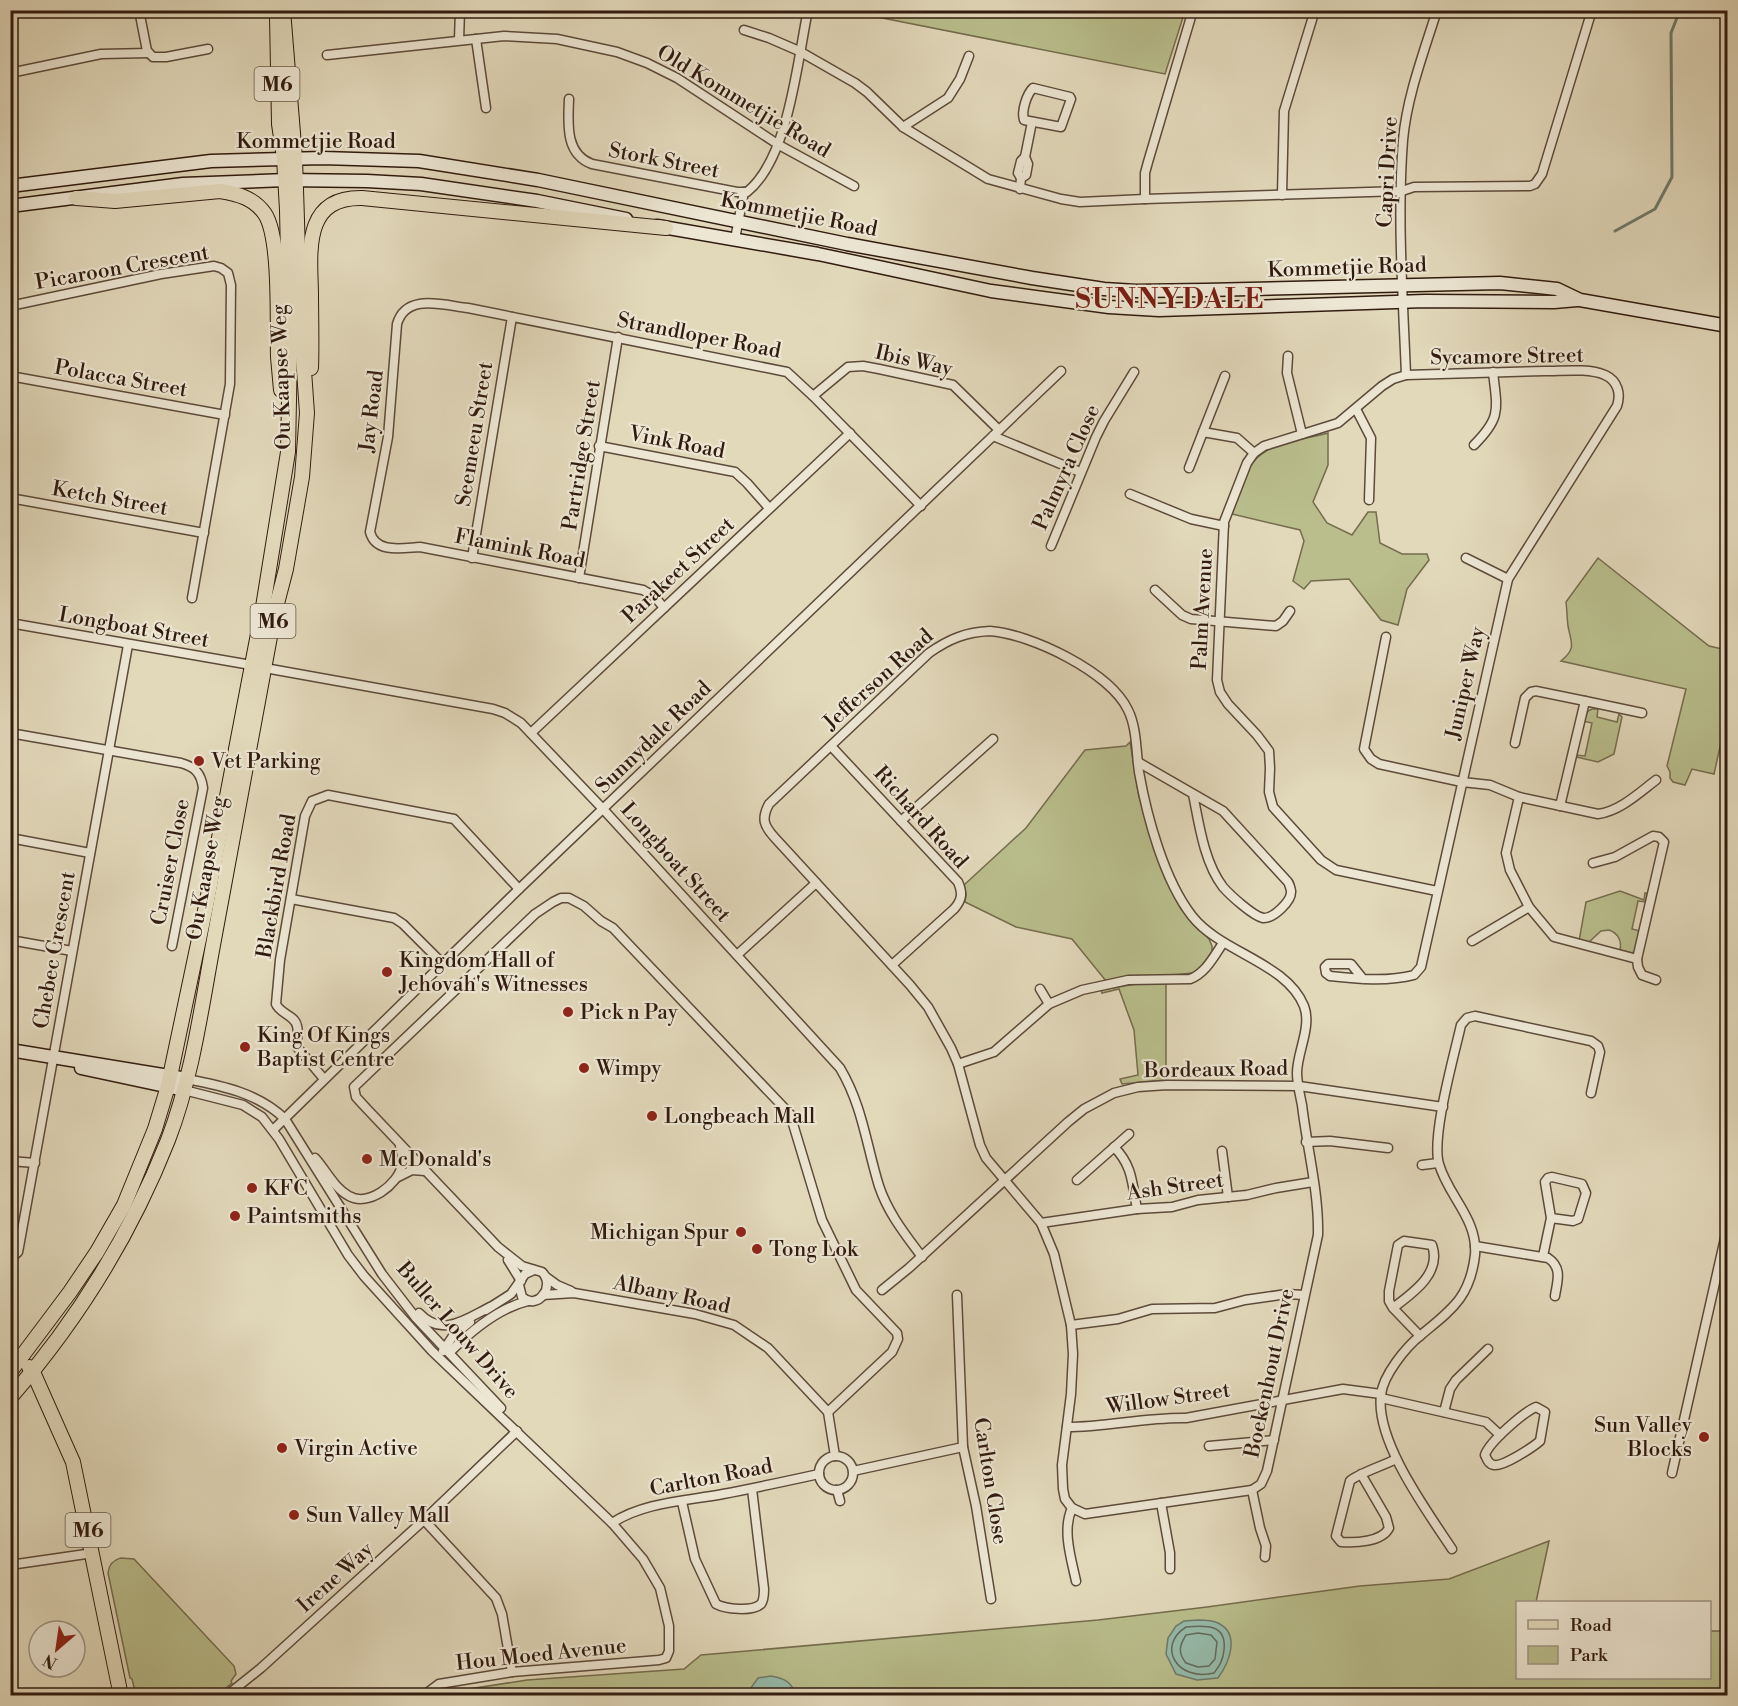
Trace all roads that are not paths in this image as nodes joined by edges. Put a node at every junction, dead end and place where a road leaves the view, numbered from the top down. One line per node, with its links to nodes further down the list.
1 (139, 10): 14 (street)
2 (280, 10): 23 (main road, M6)
3 (460, 10): 11 (street)
4 (808, 10): 13 (street, Stork Street)
5 (1193, 10): 32 (street)
6 (1315, 10): 30 (street)
7 (1437, 10): 28 (street, Capri Drive)
8 (1592, 10): 28 (street)
9 (744, 30): 13 (street)
10 (476, 39): 11 (street, Old Kommetjie Road); 19 (street); 22 (street, Old Kommetjie Road)
11 (459, 40): 15 (street, Old Kommetjie Road)
12 (208, 49): 14 (street)
13 (799, 51): 21 (street); 22 (street, Stork Street)
14 (148, 53): 17 (street)
15 (327, 55)
16 (969, 56): 21 (street)
17 (10, 73)
18 (569, 99): 29 (street, Stork Street)
19 (486, 108)
20 (1032, 122): 20 (street); 27 (street)
21 (903, 127): 27 (street)
22 (779, 144): 26 (street, Old Kommetjie Road); 29 (street, Stork Street)
23 (289, 158): 24 (main road, Ou Kaapse Weg / M6); 25 (main road, Kommetjie Road); 34 (main road, Kommetjie Road)
24 (291, 180): 31 (main road, Kommetjie Road); 35 (main road, Kommetjie Road); 55 (main road, Ou Kaapse Weg / M6); 58 (main road, Ou Kaapse Weg / M6)
25 (10, 186)
26 (854, 186)
27 (1020, 189): 32 (street)
28 (1402, 191): 30 (street); 37 (street, Capri Drive)
29 (744, 192): 34 (street)
30 (1282, 195): 32 (street)
31 (76, 198): 33 (main road, Kommetjie Road); 58 (main road)
32 (1145, 199)
33 (10, 206)
34 (738, 222): 36 (street); 37 (main road, Kommetjie Road)
35 (666, 228): 36 (main road, Kommetjie Road); 55 (main road)
36 (735, 239): 39 (main road, Kommetjie Road)
37 (1402, 286): 38 (main road, Kommetjie Road); 39 (street, Capri Drive)
38 (1580, 300): 39 (main road, Kommetjie Road); 43 (main road, Kommetjie Road)
39 (1403, 303): 49 (street)
40 (416, 304): 42 (street, Strandloper Road); 73 (street, Jay Road)
41 (10, 306): 56 (street, Picaroon Crescent)
42 (512, 316): 44 (street, Strandloper Road); 76 (street, Seemeeu Street)
43 (1728, 326)
44 (618, 338): 53 (street, Strandloper Road); 63 (street, Partridge Street)
45 (1288, 356): 61 (street)
46 (1060, 371): 60 (street, Sunnydale Road)
47 (1134, 372): 66 (street, Palmyra Close)
48 (1493, 372): 49 (street, Sycamore Street); 52 (street, Sycamore Street); 62 (street)
49 (1406, 375): 54 (street)
50 (10, 376): 56 (street, Polacca Street)
51 (1225, 376): 57 (street)
52 (1607, 376): 79 (street, Juniper Way)
53 (813, 396): 59 (street, Strandloper Road); 60 (street, Ibis Way)
54 (1356, 409): 61 (street); 69 (street)
55 (306, 413): 89 (main road, Ou Kaapse Weg / M6)
56 (225, 415): 74 (street, Picaroon Crescent)
57 (1203, 432): 64 (street); 65 (street)
58 (288, 433): 88 (main road, Ou Kaapse Weg / M6)
59 (850, 433): 70 (street, Strandloper Road); 71 (street, Parakeet Street)
60 (996, 433): 66 (street); 70 (street, Sunnydale Road)
61 (1302, 434): 64 (street)
62 (1474, 445)
63 (599, 446): 71 (street, Vink Road); 78 (street, Partridge Street)
64 (1254, 453): 72 (street, Palm Avenue)
65 (1189, 468)
66 (1080, 472): 75 (street, Palmyra Close)
67 (1130, 494): 72 (street)
68 (10, 498): 74 (street, Ketch Street)
69 (1369, 500)
70 (921, 506): 104 (street, Sunnydale Road)
71 (769, 508): 82 (street, Parakeet Street)
72 (1224, 526): 85 (street, Palm Avenue)
73 (370, 532): 76 (street, Flamink Road)
74 (204, 533): 81 (street, Picaroon Crescent)
75 (1051, 546)
76 (472, 558): 78 (street, Flamink Road)
77 (1466, 558): 79 (street)
78 (579, 578): 82 (street, Flamink Road)
79 (1508, 579): 100 (street, Juniper Way)
80 (1155, 590): 85 (street)
81 (192, 598)
82 (664, 608): 93 (street, Parakeet Street)
83 (1290, 611): 85 (street)
84 (10, 623): 87 (street, Longboat Street)
85 (1218, 623): 111 (street, Palm Avenue)
86 (1386, 637): 100 (street)
87 (128, 645): 88 (street, Longboat Street); 97 (street, Chebec Crescent)
88 (251, 665): 131 (main road, Ou Kaapse Weg / M6)
89 (265, 668): 93 (street, Longboat Street); 132 (main road, Ou Kaapse Weg / M6)
90 (1585, 701): 91 (street); 95 (street); 103 (street)
91 (1642, 713)
92 (10, 733): 97 (street)
93 (531, 733): 104 (street, Longboat Street)
94 (993, 739): 105 (street)
95 (1515, 743)
96 (831, 746): 98 (street, Jefferson Road); 105 (street, Richard Road); 109 (street, Jefferson Road)
97 (109, 750): 107 (street, Chebec Crescent); 117 (street, Cruiser Close)
98 (1138, 762): 101 (street); 116 (street, Jefferson Road)
99 (1656, 780): 103 (street)
100 (1462, 783): 102 (street); 111 (street, Juniper Way)
101 (1193, 794): 101 (street)
102 (1519, 797): 103 (street); 113 (street)
103 (1560, 806)
104 (603, 809): 110 (street, Sunnydale Road); 119 (street, Longboat Street)
105 (901, 821): 122 (street, Richard Road)
106 (10, 838): 107 (street)
107 (90, 853): 118 (street, Chebec Crescent)
108 (1593, 863): 120 (street)
109 (816, 883): 119 (street); 122 (street, Jefferson Road)
110 (519, 889): 112 (street, Blackbird Road); 121 (street, Sunnydale Road)
111 (1437, 891): 123 (street, Juniper Way)
112 (291, 899): 121 (street); 130 (street, Blackbird Road)
113 (1529, 907): 115 (street); 120 (street)
114 (10, 940): 118 (street)
115 (1472, 941)
116 (1223, 943): 126 (street); 133 (street, Jefferson Road)
117 (172, 946)
118 (72, 951): 128 (street, Chebec Crescent)
119 (737, 955): 163 (street, Longboat Street)
120 (1637, 959): 124 (street)
121 (442, 963): 130 (street, Sunnydale Road)
122 (892, 966): 129 (street, Jefferson Road)
123 (1363, 979)
124 (1656, 980)
125 (1040, 988): 126 (street)
126 (1049, 1004): 129 (street)
127 (10, 1050): 128 (main road, Buller Louw Drive)
128 (57, 1058): 131 (main road, Buller Louw Drive); 146 (street, Chebec Crescent)
129 (958, 1064): 151 (street, Jefferson Road)
130 (324, 1079): 136 (street, Sunnydale Road)
131 (169, 1081): 132 (main road, Buller Louw Drive); 182 (main road, Ou Kaapse Weg / M6)
132 (186, 1084): 136 (street, Buller Louw Drive); 137 (street, Buller Louw Drive); 185 (main road, Ou Kaapse Weg / M6)
133 (1299, 1086): 135 (street, Bordeaux Road); 139 (street, Boekenhout Drive); 151 (street, Bordeaux Road)
134 (1591, 1093): 135 (street)
135 (1443, 1107): 147 (street)
136 (285, 1119): 137 (street, Sunnydale Road); 140 (street, Buller Louw Drive)
137 (273, 1130): 180 (street, Buller Louw Drive)
138 (1129, 1134): 142 (street)
139 (1306, 1142): 143 (street); 153 (street, Boekenhout Drive)
140 (302, 1144): 150 (street); 159 (street, Buller Louw Drive)
141 (400, 1144): 149 (street); 150 (street); 189 (street)
142 (1114, 1147): 152 (street); 155 (street)
143 (1388, 1148)
144 (1222, 1151): 154 (street)
145 (10, 1161): 146 (street)
146 (35, 1163): 164 (street, Chebec Crescent)
147 (1438, 1163): 148 (street); 160 (street)
148 (1422, 1166)
149 (426, 1172): 150 (street); 161 (street)
150 (395, 1179)
151 (1004, 1180): 157 (street); 163 (street, Bordeaux Road)
152 (1077, 1180)
153 (1313, 1182): 154 (street, Ash Street); 170 (street, Boekenhout Drive)
154 (1228, 1197): 155 (street, Ash Street)
155 (1137, 1209): 157 (street, Ash Street)
156 (1551, 1218): 156 (street); 162 (street)
157 (1041, 1223): 177 (street)
158 (1728, 1225): 200 (street)
159 (364, 1245): 175 (street); 181 (street, Buller Louw Drive)
160 (1475, 1246): 162 (street); 178 (street)
161 (498, 1247): 165 (street); 167 (street)
162 (1543, 1256): 173 (street)
163 (922, 1257): 168 (street, Bordeaux Road)
164 (10, 1259)
165 (535, 1270): 166 (street); 167 (street)
166 (546, 1277): 169 (street); 171 (street)
167 (520, 1283): 174 (street); 175 (street)
168 (882, 1290)
169 (574, 1293): 171 (street); 189 (street, Albany Road)
170 (1304, 1294): 177 (street); 188 (street, Boekenhout Drive)
171 (543, 1295): 174 (street)
172 (957, 1295): 196 (street, Carlton Close)
173 (1555, 1296)
174 (528, 1301): 181 (street)
175 (490, 1307): 181 (street)
176 (1393, 1308): 176 (street); 178 (street)
177 (1071, 1326): 191 (street)
178 (1420, 1336): 186 (street)
179 (1488, 1349): 190 (street)
180 (432, 1351): 181 (street); 183 (street, Buller Louw Drive)
181 (446, 1351): 183 (street); 192 (street, Buller Louw Drive)
182 (21, 1359): 184 (main road, Ou Kaapse Weg); 185 (main road, M6)
183 (450, 1367): 192 (street, Buller Louw Drive)
184 (10, 1372)
185 (33, 1372): 187 (main road, Ou Kaapse Weg); 213 (main road, M6)
186 (1381, 1396): 188 (street, Willow Street); 190 (street, Willow Street); 198 (street)
187 (10, 1398)
188 (1281, 1402): 191 (street, Willow Street); 194 (street, Boekenhout Drive)
189 (828, 1412): 197 (street)
190 (1444, 1412): 193 (street, Willow Street)
191 (1067, 1427): 209 (street)
192 (517, 1431): 210 (street, Irene Way); 211 (street, Buller Louw Drive)
193 (1500, 1435): 193 (street)
194 (1274, 1440): 195 (street); 205 (street, Boekenhout Drive)
195 (1209, 1446)
196 (963, 1447): 199 (street); 218 (street, Carlton Close)
197 (835, 1456): 199 (street); 201 (street)
198 (1396, 1459): 202 (street); 212 (street)
199 (854, 1470): 204 (street)
200 (1672, 1473)
201 (819, 1474): 203 (street, Carlton Road); 204 (street)
202 (1361, 1474): 202 (street)
203 (752, 1489): 206 (street, Carlton Road); 206 (street)
204 (837, 1490): 207 (street)
205 (1252, 1490): 208 (street); 214 (street)
206 (682, 1502): 211 (street, Carlton Road)
207 (840, 1502)
208 (1161, 1503): 209 (street); 216 (street)
209 (1072, 1508): 217 (street)
210 (424, 1520): 220 (street); 222 (street, Irene Way)
211 (612, 1523): 219 (street, Buller Louw Drive)
212 (1452, 1549)
213 (93, 1553): 215 (street); 221 (main road, M6)
214 (1265, 1557)
215 (10, 1565)
216 (1170, 1569)
217 (1076, 1581)
218 (991, 1599)
219 (666, 1658): 220 (street, Hou Moed Avenue)
220 (512, 1672): 223 (street, Hou Moed Avenue)
221 (122, 1695)
222 (226, 1695)
223 (423, 1695)

